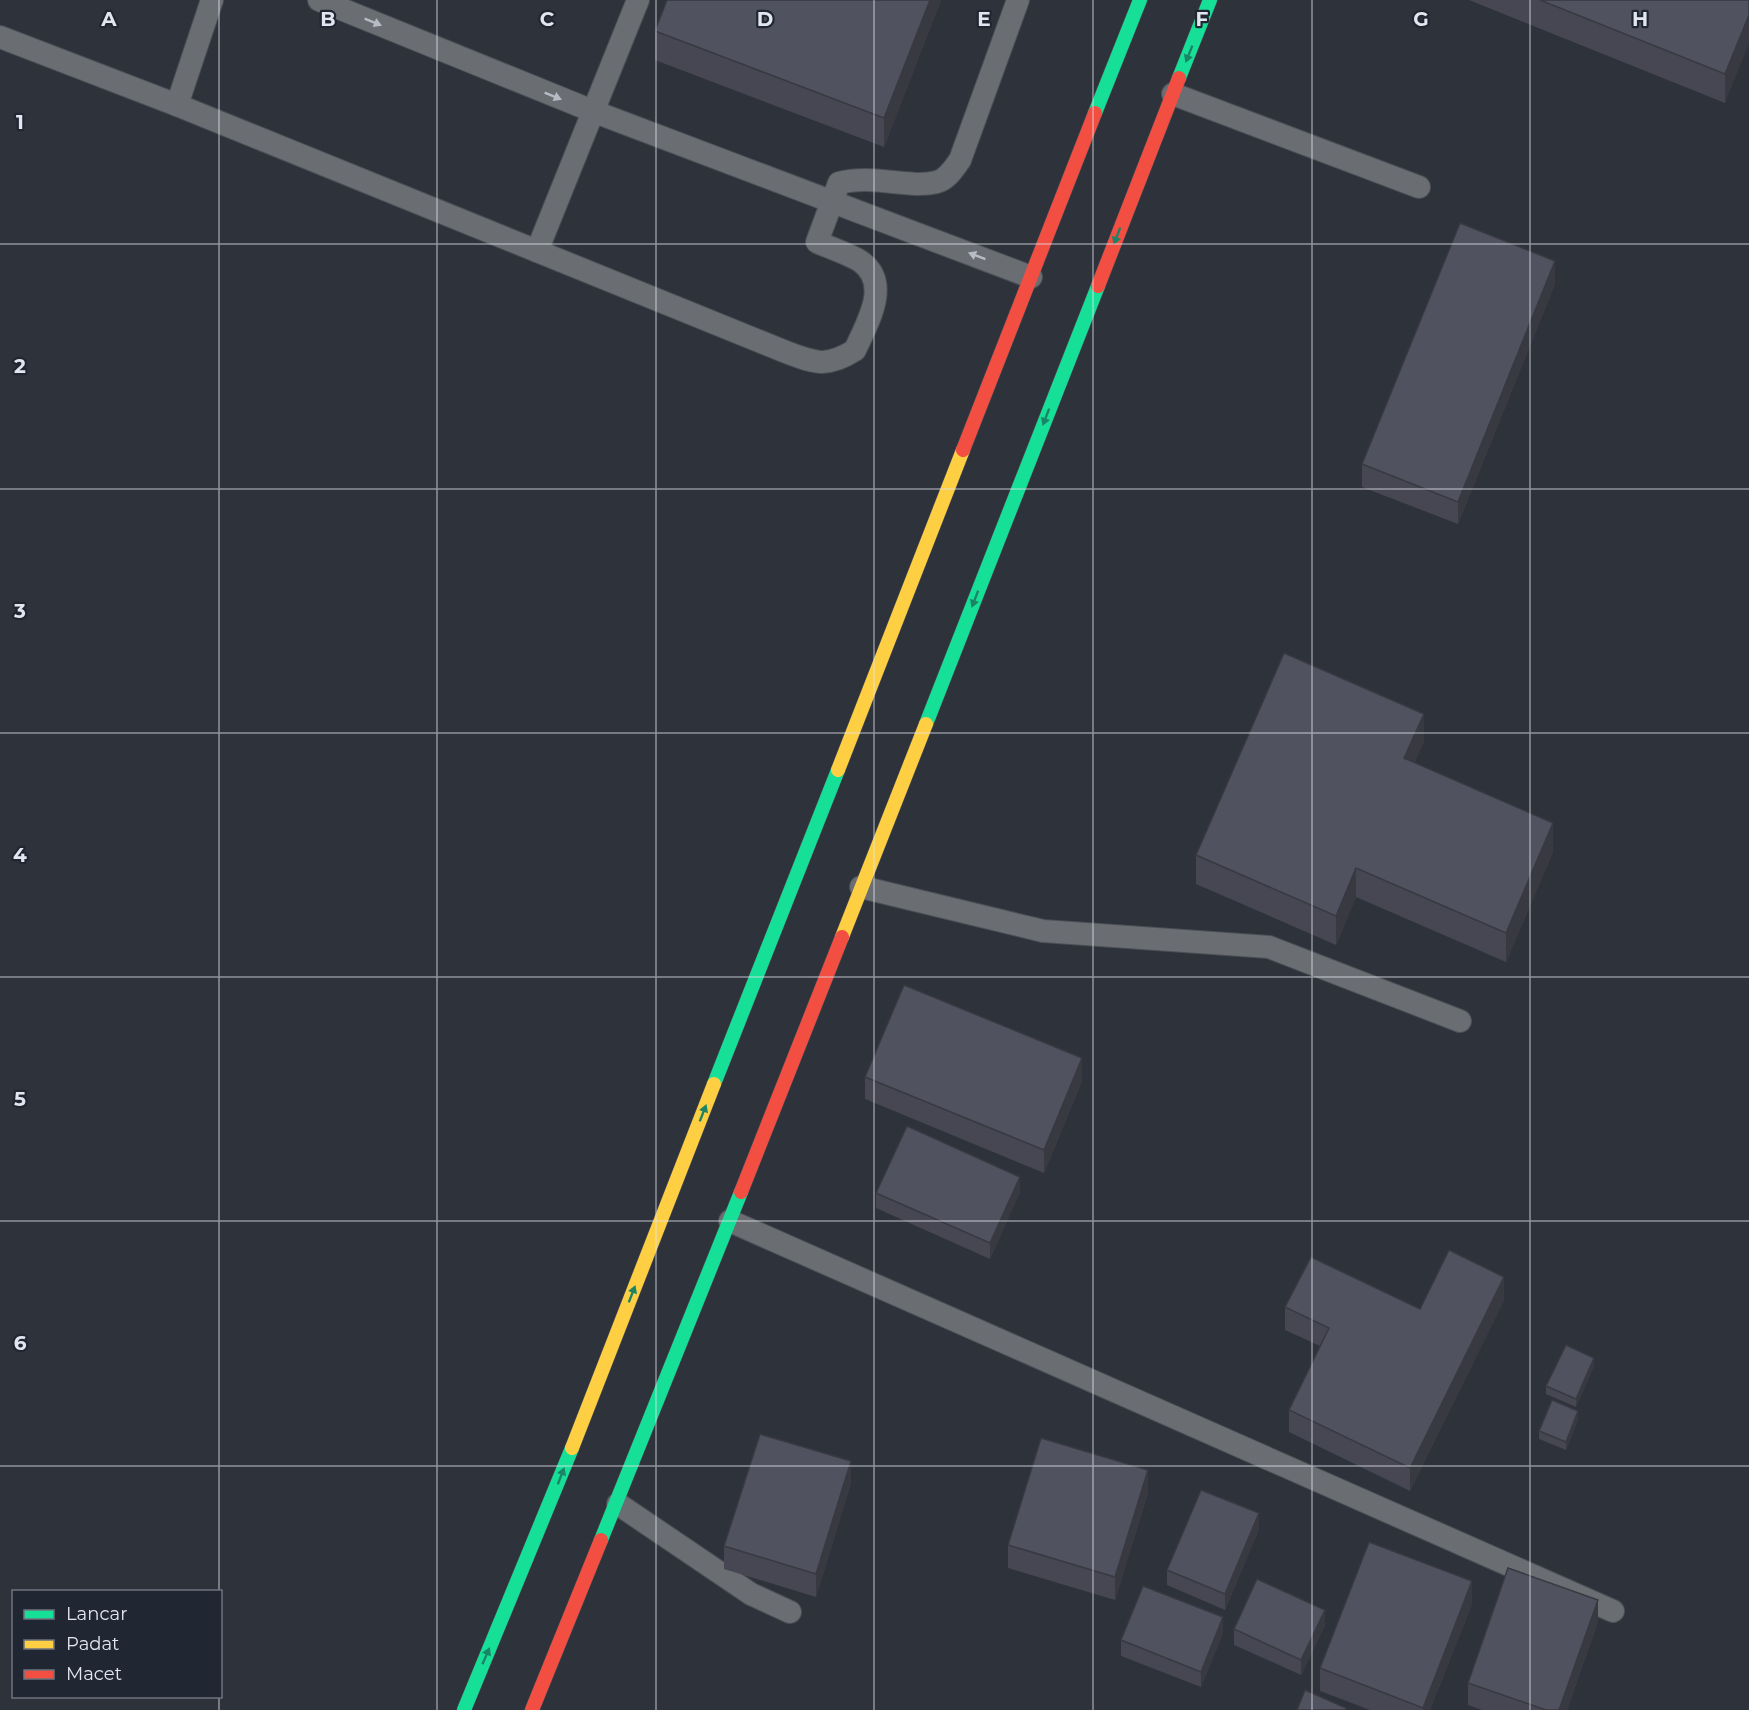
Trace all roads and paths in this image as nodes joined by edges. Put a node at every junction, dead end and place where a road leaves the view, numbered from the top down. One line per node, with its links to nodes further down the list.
1 (212, 0): 9 (lane)
2 (319, 0): 10 (lane, one-way to 10)
3 (638, 0): 10 (lane)
4 (1018, 0): 12 (lane)
5 (1140, 0): 14 (street)
6 (1210, 0): 8 (street, one-way to 8)
7 (0, 37): 9 (lane)
8 (1173, 94): 11 (lane); 15 (street, one-way to 15)
9 (177, 105): 13 (lane)
10 (595, 112): 12 (lane); 13 (lane)
11 (1419, 187)
12 (833, 200): 13 (lane); 14 (lane, one-way to 12)
13 (537, 251)
14 (1031, 277): 21 (street, one-way to 14)
15 (861, 887): 16 (lane); 17 (street)
16 (1460, 1021)
17 (730, 1221): 18 (street); 19 (lane)
18 (618, 1503): 20 (lane); 22 (street)
19 (1612, 1611)
20 (790, 1612)
21 (464, 1710)
22 (532, 1710)

